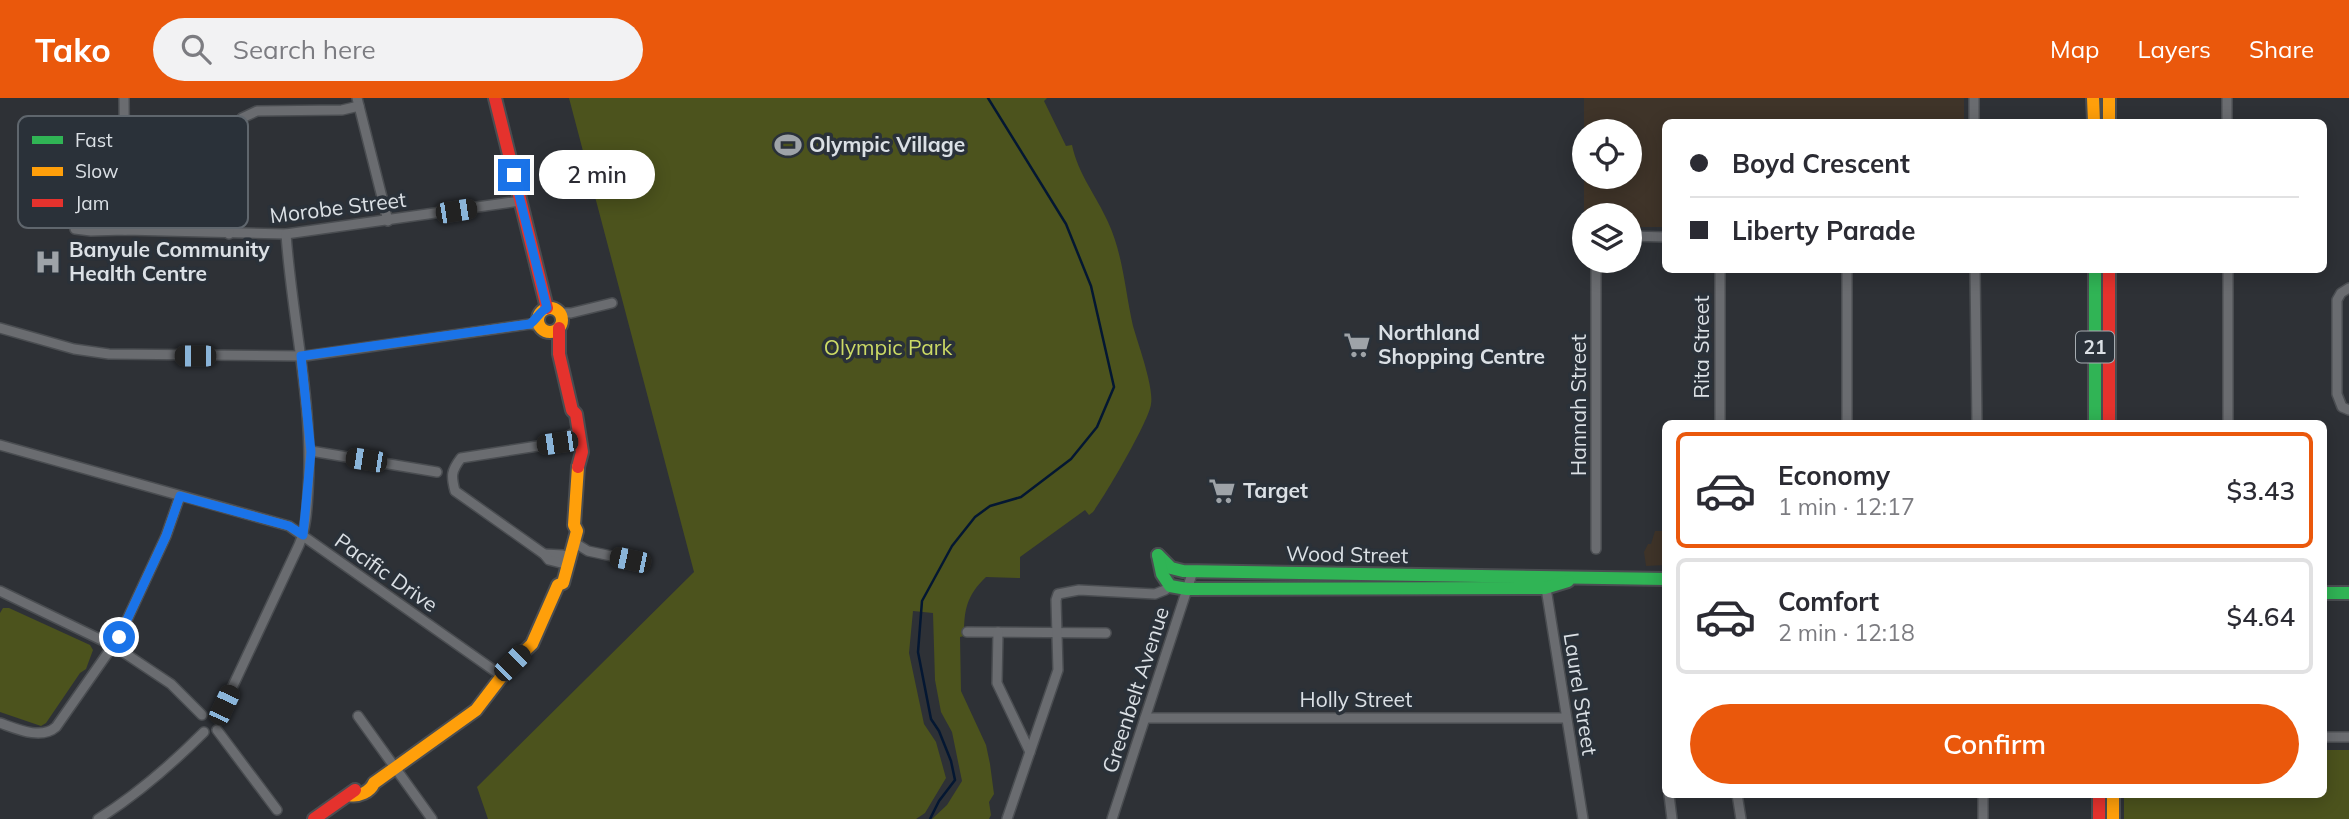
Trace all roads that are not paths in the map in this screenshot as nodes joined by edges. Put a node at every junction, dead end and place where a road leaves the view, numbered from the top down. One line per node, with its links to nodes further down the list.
1 (124, 98): 8 (street)
2 (495, 98): 14 (main road)
3 (1975, 98): 10 (street)
4 (2094, 98): 11 (main road)
5 (2109, 98): 12 (main road)
6 (2227, 98): 13 (street)
7 (358, 102): 9 (street); 15 (street)
8 (124, 116)
9 (246, 116)
10 (1974, 119)
11 (2094, 119)
12 (2109, 119)
13 (2227, 119)
14 (520, 201): 15 (street, Morobe Street); 32 (main road)
15 (388, 221): 20 (street, Morobe Street)
16 (229, 228): 19 (street)
17 (75, 229): 18 (street, Morobe Street)
18 (125, 230): 19 (street, Morobe Street)
19 (229, 234): 20 (street, Morobe Street)
20 (286, 234): 34 (street)
21 (1642, 236): 22 (street)
22 (1662, 237)
23 (1596, 273): 50 (street, Hannah Street)
24 (1720, 273): 38 (street, Rita Street)
25 (1847, 273): 39 (street)
26 (1975, 273): 40 (street)
27 (2095, 273): 35 (main road, 21)
28 (2109, 273): 36 (main road, 21)
29 (2228, 273): 43 (street)
30 (2349, 288): 37 (street)
31 (612, 303): 32 (street)
32 (550, 320): 34 (street); 44 (main road)
33 (0, 328): 34 (street)
34 (301, 356): 46 (street)
35 (2095, 397): 36 (main road); 41 (main road, 21)
36 (2109, 397): 42 (main road, 21)
37 (2349, 410)
38 (1720, 420)
39 (1847, 420)
40 (1976, 420)
41 (2095, 420)
42 (2109, 420)
43 (2228, 420)
44 (576, 439): 51 (main road); 51 (street)
45 (0, 445): 48 (street, Pacific Drive)
46 (311, 452): 47 (street); 49 (street)
47 (438, 472)
48 (180, 496): 49 (street, Pacific Drive); 67 (street)
49 (303, 535): 68 (street, Pacific Drive); 69 (street)
50 (1596, 549)
51 (567, 551): 52 (street); 68 (main road)
52 (630, 560)
53 (1188, 571): 54 (main road, Wood Street); 57 (main road); 57 (main road, Wood Street); 58 (street, Greenbelt Avenue)
54 (1231, 572): 56 (main road, Wood Street); 59 (main road)
55 (1662, 579): 56 (main road, Wood Street)
56 (1544, 582): 59 (main road, Wood Street); 73 (street, Laurel Street)
57 (1170, 586): 58 (main road, Wood Street); 65 (street, Wood Street)
58 (1187, 589): 59 (main road, Wood Street); 72 (street, Greenbelt Avenue)
59 (1241, 590)
60 (0, 591): 67 (street)
61 (2327, 593): 62 (main road)
62 (2349, 593)
63 (967, 632): 64 (street)
64 (998, 632): 65 (street); 79 (street)
65 (1057, 632): 66 (street); 79 (street)
66 (1106, 633)
67 (114, 646): 70 (street); 74 (street)
68 (502, 676): 80 (main road)
69 (216, 714): 70 (street); 75 (street)
70 (202, 715): 76 (street)
71 (358, 716): 80 (street)
72 (1146, 718): 73 (street, Holly Street); 91 (street, Greenbelt Avenue)
73 (1566, 718): 92 (street, Laurel Street)
74 (0, 723)
75 (217, 730): 76 (street); 86 (street)
76 (204, 732): 87 (street)
77 (2327, 737): 78 (street)
78 (2349, 737)
79 (1030, 752): 90 (street)
80 (395, 768): 88 (main road); 89 (street)
81 (1669, 798): 93 (street)
82 (1738, 798): 94 (street)
83 (1983, 798): 95 (street)
84 (2099, 798): 96 (main road)
85 (2113, 798): 97 (main road)
86 (277, 810)
87 (98, 819)
88 (314, 819)
89 (432, 819)
90 (1007, 819)
91 (1112, 819)
92 (1583, 819)
93 (1672, 819)
94 (1741, 819)
95 (1983, 819)
96 (2099, 819)
97 (2113, 819)

